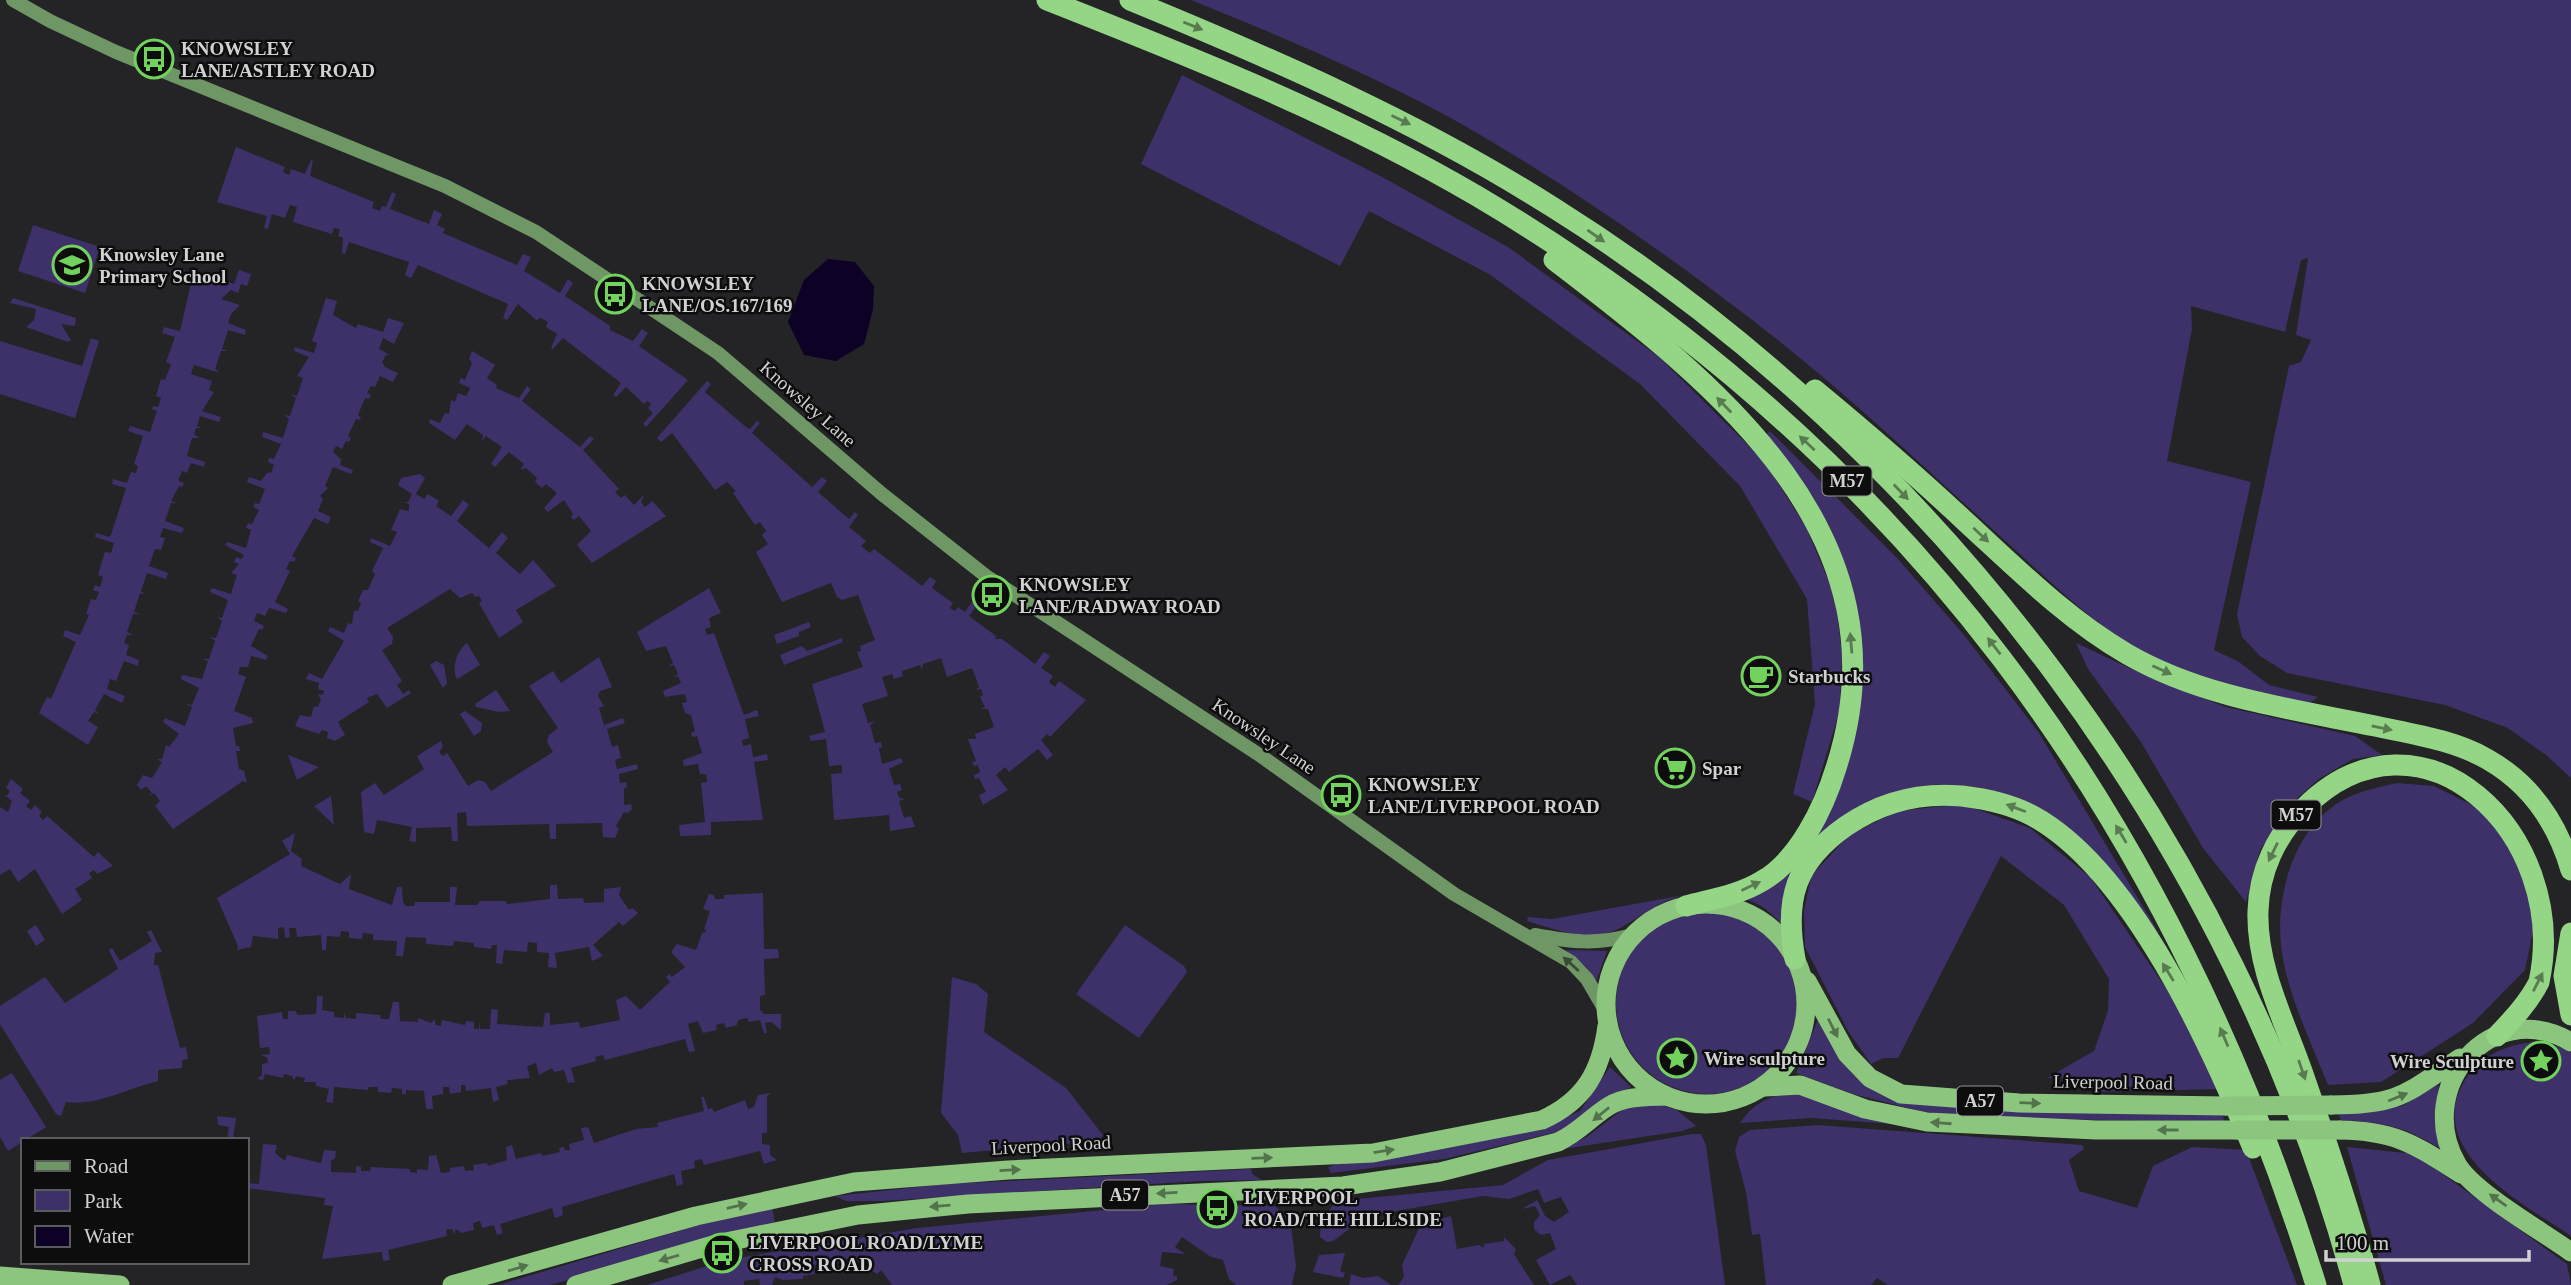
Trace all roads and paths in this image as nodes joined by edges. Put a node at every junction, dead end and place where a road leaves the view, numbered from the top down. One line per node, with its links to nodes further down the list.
1 (13, 0): 8 (main road, Knowsley Lane)
2 (1047, 0): 4 (highway, M57)
3 (1130, 0): 5 (highway, M57, one-way to 5)
4 (1410, 159): 7 (highway, M57, one-way to 4); 20 (highway, M57, one-way to 4)
5 (1698, 309): 6 (highway, M57, one-way to 6); 27 (highway, M57, one-way to 27)
6 (2571, 870)
7 (1686, 906): 10 (highway, A57); 11 (highway, A57)
8 (1523, 933): 10 (main road, Knowsley Lane); 13 (main road, Knowsley Lane, one-way to 8)
9 (2571, 933): 12 (highway)
10 (1633, 935): 13 (highway, A57)
11 (1797, 964): 16 (highway, Liverpool Road / A57, one-way to 16, bridge); 17 (highway, A57); 20 (highway, M57, one-way to 11)
12 (2571, 1015)
13 (1606, 1018): 18 (highway, A57); 24 (highway, Liverpool Road / A57, one-way to 13)
14 (2497, 1036): 15 (highway, A57); 16 (highway, A57); 28 (highway, M57, one-way to 28)
15 (2571, 1042)
16 (2475, 1048): 19 (highway, A57)
17 (1764, 1087): 18 (highway, A57); 19 (highway, A57, one-way to 17, bridge)
18 (1665, 1096): 25 (highway, A57, one-way to 25)
19 (2465, 1177): 21 (highway, A57, one-way to 19)
20 (2306, 1252): 26 (highway, M57)
21 (2571, 1252)
22 (0, 1276): 23 (highway)
23 (120, 1285)
24 (452, 1285)
25 (576, 1285)
26 (2316, 1285)
27 (2354, 1285)
28 (2370, 1285)

